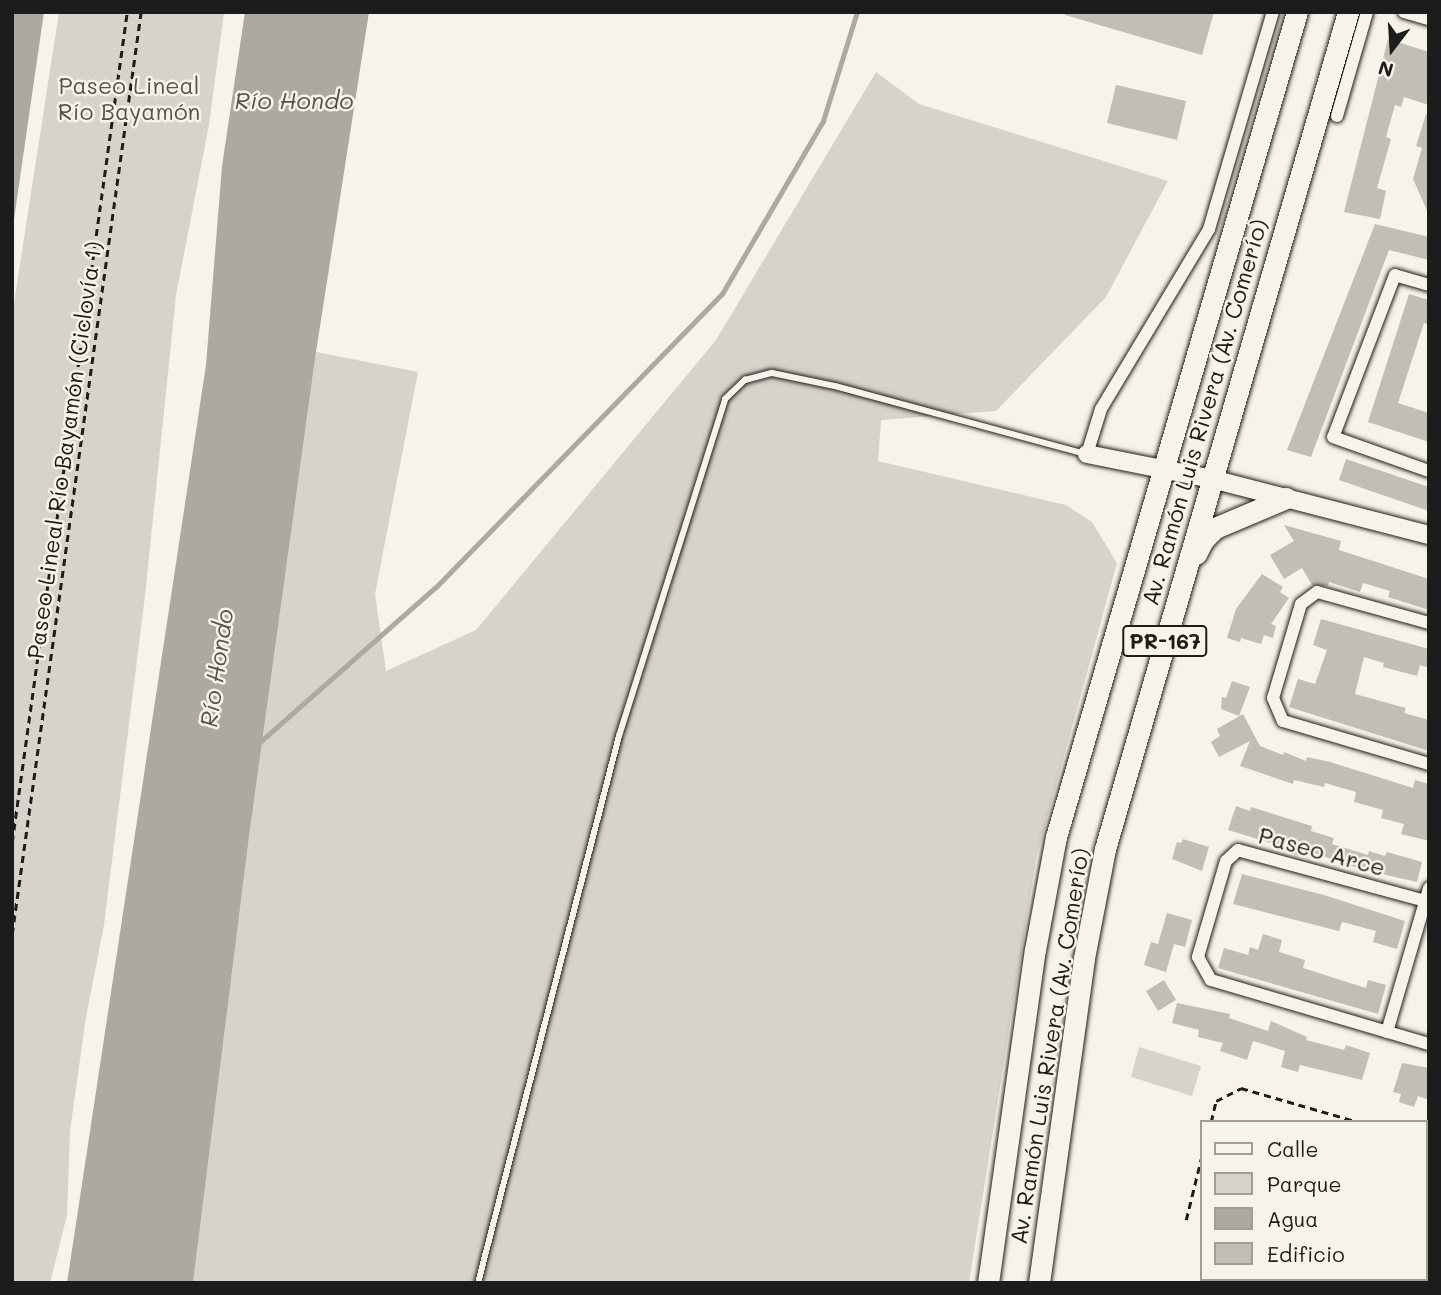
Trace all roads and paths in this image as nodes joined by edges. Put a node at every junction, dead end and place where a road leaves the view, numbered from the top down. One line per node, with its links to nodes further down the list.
1 (127, 12): 20 (path)
2 (141, 12): 22 (path, Paseo Lineal Río Bayamón (Ciclovía 1))
3 (1273, 12): 11 (street)
4 (1297, 12): 12 (main road, Av. Ramón Luis Rivera (Av. Comerío) / PR-167)
5 (1348, 12): 14 (main road, Av. Ramón Luis Rivera (Av. Comerío) / PR-167)
6 (1367, 12): 9 (street)
7 (1404, 12): 8 (street)
8 (1429, 19)
9 (1337, 116)
10 (1429, 285): 13 (street)
11 (1087, 454): 12 (street); 29 (lane)
12 (1163, 471): 14 (street); 30 (main road, Av. Ramón Luis Rivera (Av. Comerío) / PR-167)
13 (1429, 471)
14 (1212, 479): 15 (street); 17 (main road, Av. Ramón Luis Rivera (Av. Comerío) / PR-167)
15 (1286, 498): 16 (street); 17 (main road)
16 (1429, 535)
17 (1182, 581): 31 (main road, Av. Ramón Luis Rivera (Av. Comerío) / PR-167)
18 (1429, 623): 19 (street)
19 (1429, 764)
20 (12, 842)
21 (1427, 897): 23 (street); 23 (street, Paseo Arce)
22 (12, 934)
23 (1387, 1032): 24 (street)
24 (1429, 1044)
25 (1211, 1120): 26 (path)
26 (1352, 1120)
27 (1200, 1163): 28 (path)
28 (1186, 1220)
29 (478, 1283)
30 (988, 1283)
31 (1039, 1283)

